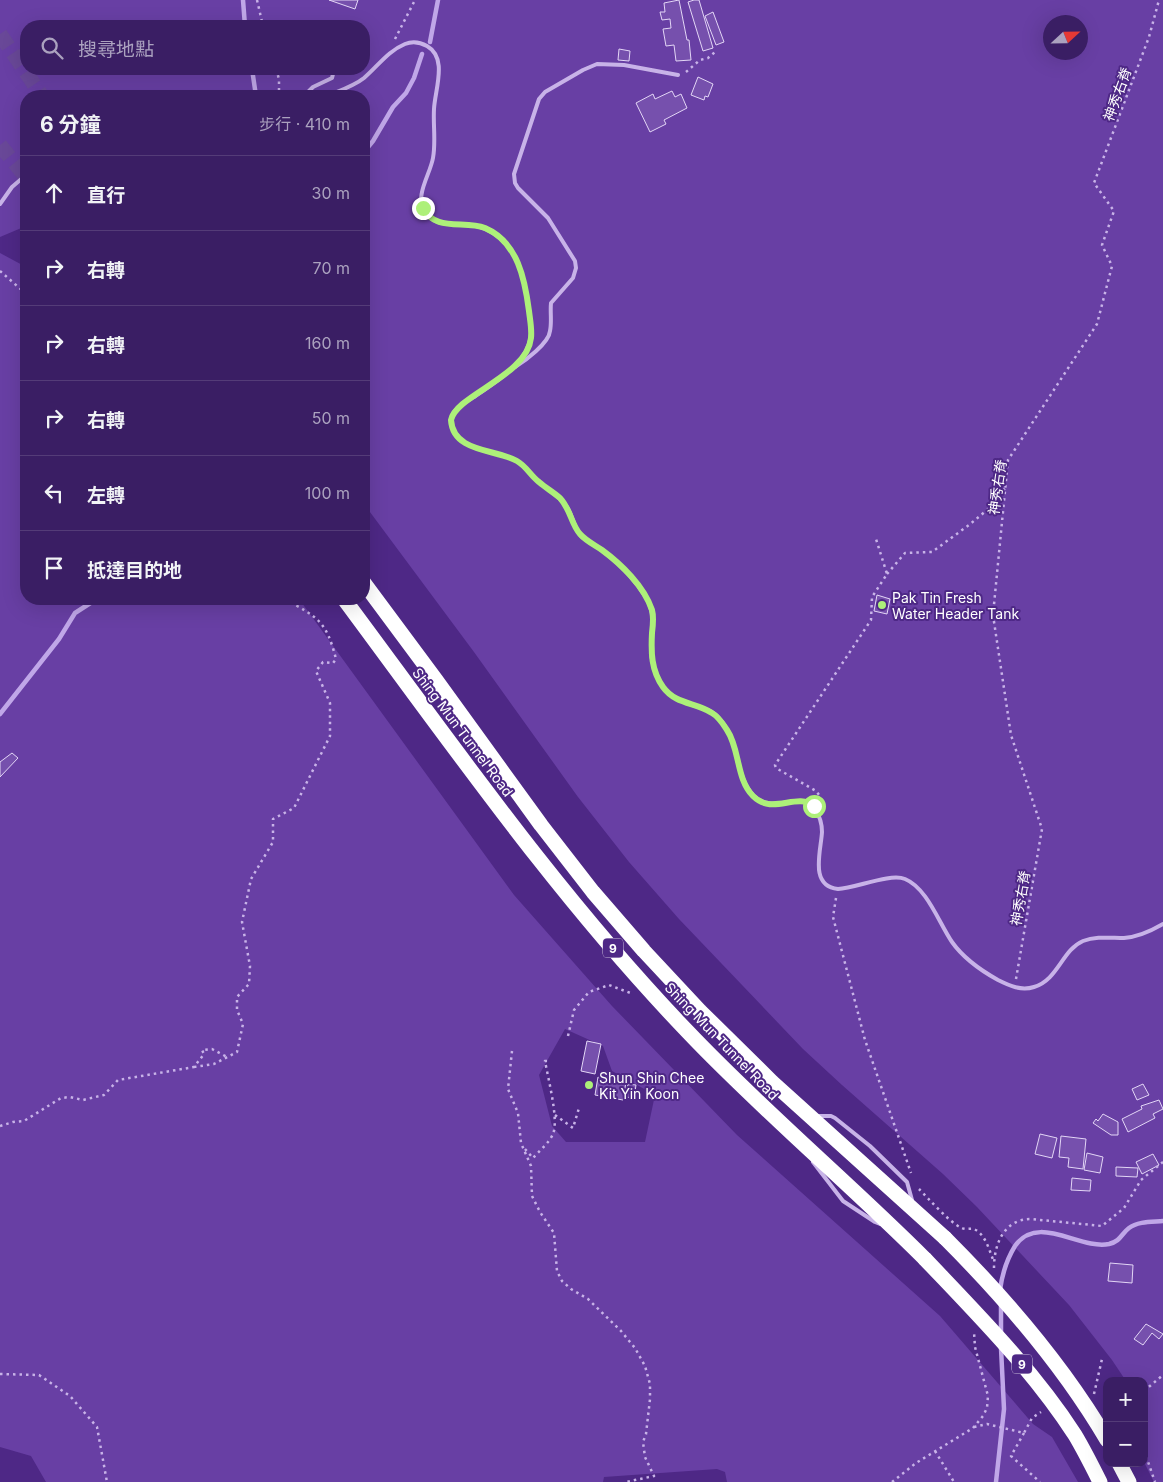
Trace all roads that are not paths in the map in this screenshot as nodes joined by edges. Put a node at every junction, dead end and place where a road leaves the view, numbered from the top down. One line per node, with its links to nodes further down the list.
1 (370, 72): 9 (lane)
2 (333, 75): 5 (lane)
3 (367, 75): 6 (lane)
4 (678, 75): 9 (lane)
5 (310, 90)
6 (340, 90)
7 (20, 180): 8 (lane)
8 (0, 204)
9 (511, 369): 12 (lane)
10 (370, 591): 13 (highway, Shing Mun Tunnel Road / 9, bridge)
11 (348, 605): 15 (highway, Shing Mun Tunnel Road / 9, bridge)
12 (1163, 924)
13 (1103, 1434)
14 (1121, 1467): 16 (highway)
15 (1100, 1482)
16 (1129, 1482)

